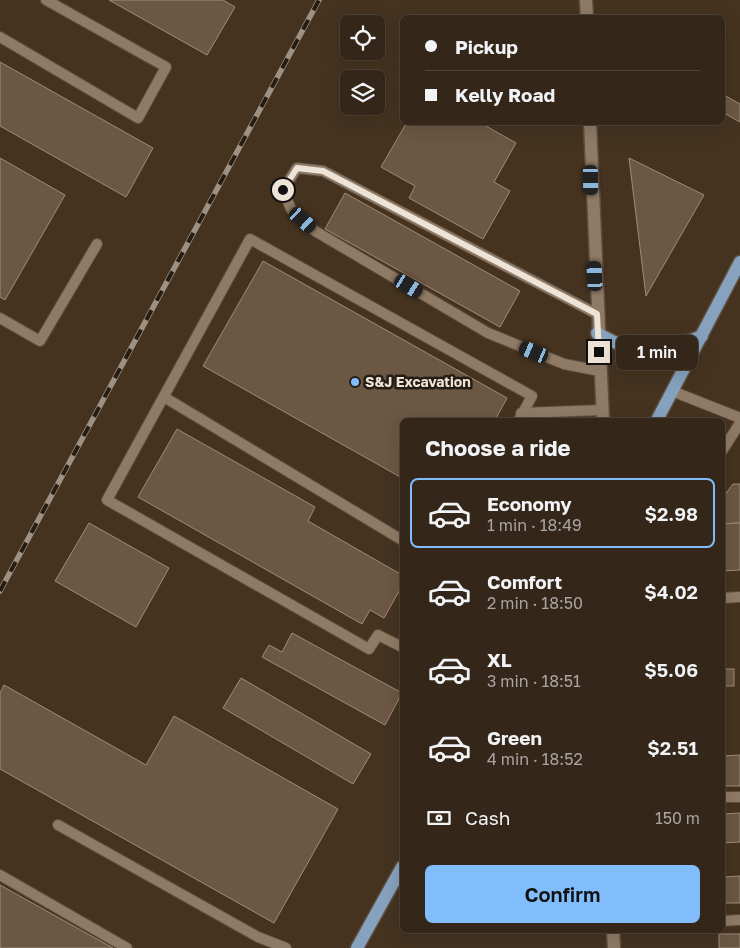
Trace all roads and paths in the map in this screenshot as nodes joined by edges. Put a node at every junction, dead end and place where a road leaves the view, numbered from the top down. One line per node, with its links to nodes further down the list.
1 (46, 0): 4 (lane)
2 (586, 0): 3 (street)
3 (587, 15)
4 (0, 37)
5 (590, 125): 8 (street)
6 (97, 244): 9 (lane)
7 (740, 262): 11 (main road)
8 (597, 314): 10 (street); 12 (lane)
9 (0, 318)
10 (597, 332): 11 (main road); 12 (street)
11 (702, 336): 13 (main road)
12 (600, 371): 15 (street)
13 (672, 391): 17 (main road); 18 (lane)
14 (164, 396): 16 (lane); 21 (lane); 24 (lane)
15 (603, 415): 16 (lane)
16 (520, 416)
17 (658, 418)
18 (740, 418)
19 (740, 423): 20 (lane)
20 (725, 446)
21 (400, 539)
22 (740, 597): 23 (lane)
23 (725, 598)
24 (400, 645)
25 (725, 797): 26 (lane)
26 (740, 797)
27 (58, 825): 34 (lane)
28 (400, 871): 35 (main road)
29 (0, 875): 33 (lane)
30 (740, 920): 31 (lane)
31 (725, 921)
32 (614, 933): 36 (street)
33 (127, 948)
34 (286, 948)
35 (357, 948)
36 (614, 948)

